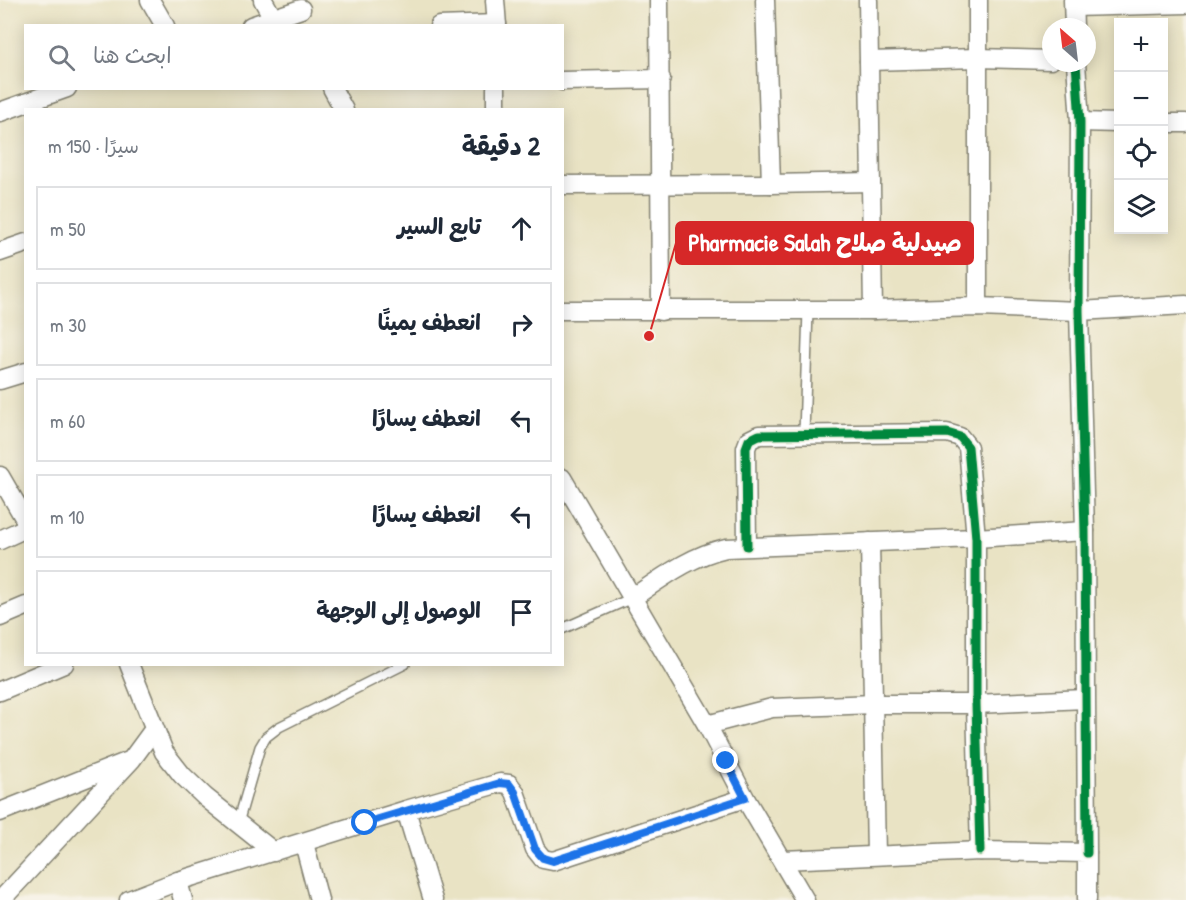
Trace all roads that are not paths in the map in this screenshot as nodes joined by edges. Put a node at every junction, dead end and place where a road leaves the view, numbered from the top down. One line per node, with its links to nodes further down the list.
1 (150, 0): 12 (street)
2 (263, 0): 11 (street)
3 (495, 0): 14 (street)
4 (659, 0): 19 (street)
5 (765, 0): 32 (street)
6 (868, 0): 17 (street)
7 (978, 0): 15 (street)
8 (1181, 3): 9 (street)
9 (1074, 4)
10 (302, 11): 11 (street)
11 (273, 18): 13 (street)
12 (164, 24)
13 (256, 24)
14 (497, 24)
15 (978, 58): 16 (street); 17 (street); 38 (street)
16 (1042, 60)
17 (869, 61): 31 (street)
18 (1077, 72): 27 (street)
19 (661, 79): 20 (street); 34 (street)
20 (564, 81)
21 (61, 90): 26 (street)
22 (333, 90): 24 (street)
23 (496, 90): 25 (street)
24 (343, 108)
25 (496, 108)
26 (0, 112)
27 (1080, 122): 28 (street); 43 (street)
28 (1114, 123)
29 (1168, 123): 30 (street)
30 (1186, 123)
31 (871, 182): 32 (street); 42 (street)
32 (771, 184): 34 (street)
33 (564, 185): 34 (street)
34 (660, 186): 40 (street)
35 (24, 244): 36 (street)
36 (0, 252)
37 (1186, 305): 43 (street)
38 (978, 307): 42 (street); 43 (street)
39 (564, 310): 40 (street)
40 (661, 310): 41 (street)
41 (808, 310): 42 (street); 46 (lane)
42 (873, 310)
43 (1079, 311): 51 (street)
44 (24, 373): 45 (street)
45 (0, 380)
46 (804, 434): 52 (street); 55 (street)
47 (0, 476): 49 (street)
48 (564, 481): 56 (street)
49 (24, 518)
50 (24, 529): 53 (street)
51 (1085, 531): 52 (street); 64 (street)
52 (976, 538): 54 (street); 66 (street)
53 (0, 540)
54 (870, 542): 55 (street); 65 (street)
55 (747, 546): 56 (street)
56 (632, 598): 59 (lane); 67 (street)
57 (24, 607): 58 (street)
58 (0, 617)
59 (564, 628)
60 (59, 666): 63 (street)
61 (130, 666): 68 (street)
62 (401, 666): 73 (lane)
63 (0, 691)
64 (1085, 699): 66 (street); 77 (street)
65 (874, 704): 66 (street); 67 (street); 78 (street)
66 (976, 704): 75 (street)
67 (707, 725): 70 (street)
68 (154, 729): 69 (street); 73 (street)
69 (132, 759): 72 (street); 81 (street)
70 (745, 798): 71 (street); 79 (street)
71 (406, 810): 74 (street); 85 (street)
72 (0, 812)
73 (238, 823): 76 (street)
74 (304, 843): 76 (street); 84 (street)
75 (980, 851): 77 (street); 78 (street)
76 (274, 852): 80 (street)
77 (1087, 853): 87 (street)
78 (876, 855): 79 (street)
79 (783, 860): 86 (street)
80 (178, 881): 82 (street); 83 (street)
81 (1, 900)
82 (129, 900)
83 (183, 900)
84 (319, 900)
85 (433, 900)
86 (806, 900)
87 (1087, 900)

